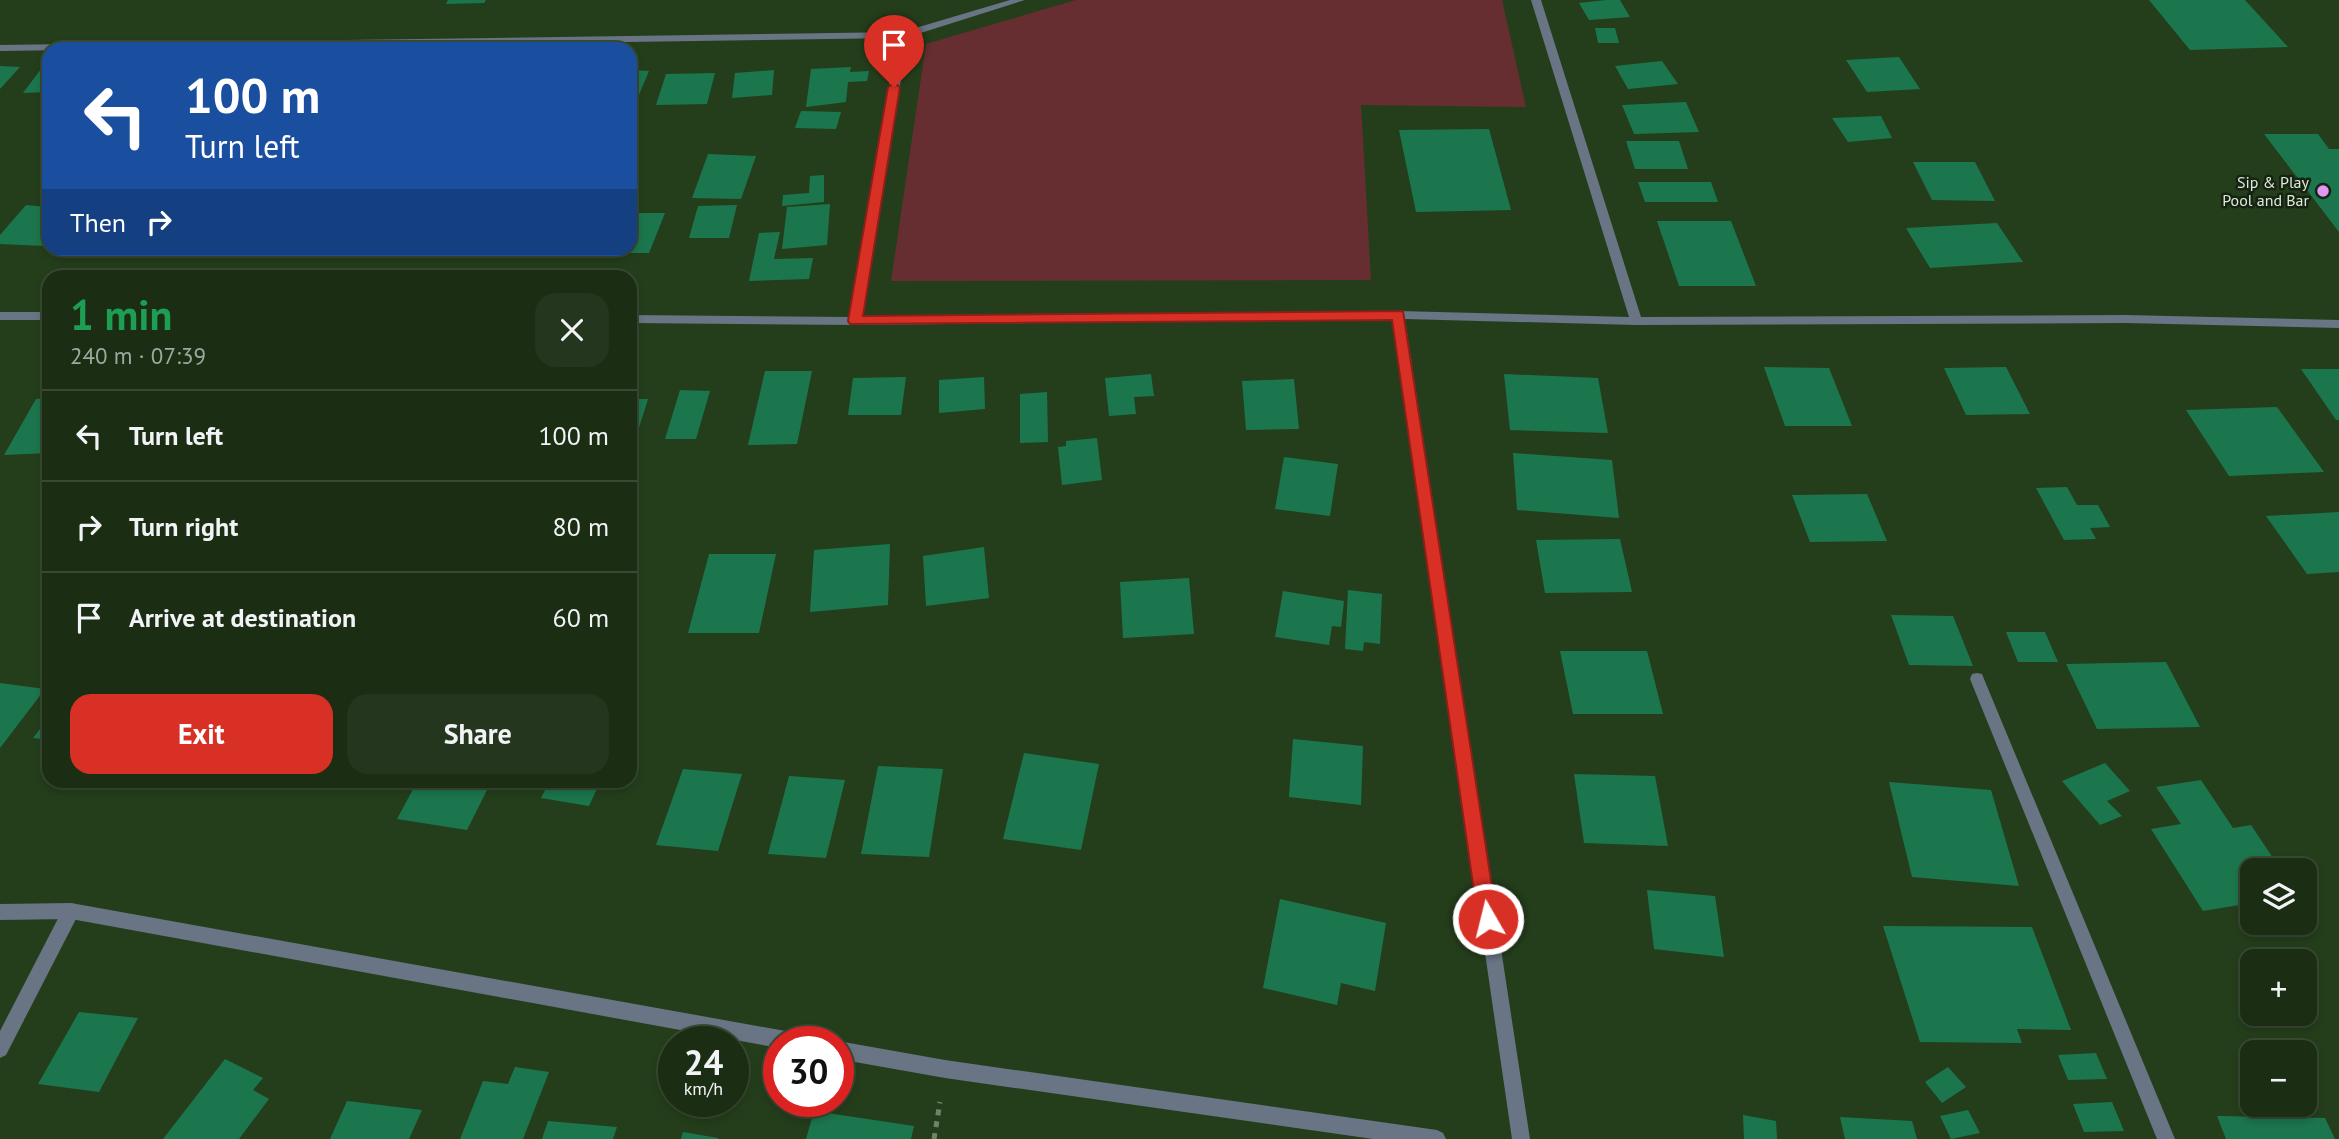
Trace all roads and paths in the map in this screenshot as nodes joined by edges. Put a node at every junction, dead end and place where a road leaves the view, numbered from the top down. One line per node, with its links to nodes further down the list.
1 (1020, 0): 3 (street)
2 (1536, 0): 12 (street)
3 (903, 35): 4 (street); 11 (street)
4 (417, 42)
5 (42, 47): 6 (street)
6 (0, 48)
7 (1398, 315): 11 (street); 12 (street); 21 (street)
8 (0, 316): 9 (street)
9 (42, 316)
10 (637, 319): 11 (street)
11 (855, 321)
12 (1636, 321): 13 (street)
13 (2339, 324)
14 (1977, 679): 22 (street)
15 (71, 911): 16 (street); 17 (street); 18 (street)
16 (0, 912)
17 (763, 1036)
18 (0, 1049)
19 (854, 1053): 20 (street)
20 (1437, 1139)
21 (1521, 1139)
22 (2166, 1139)

